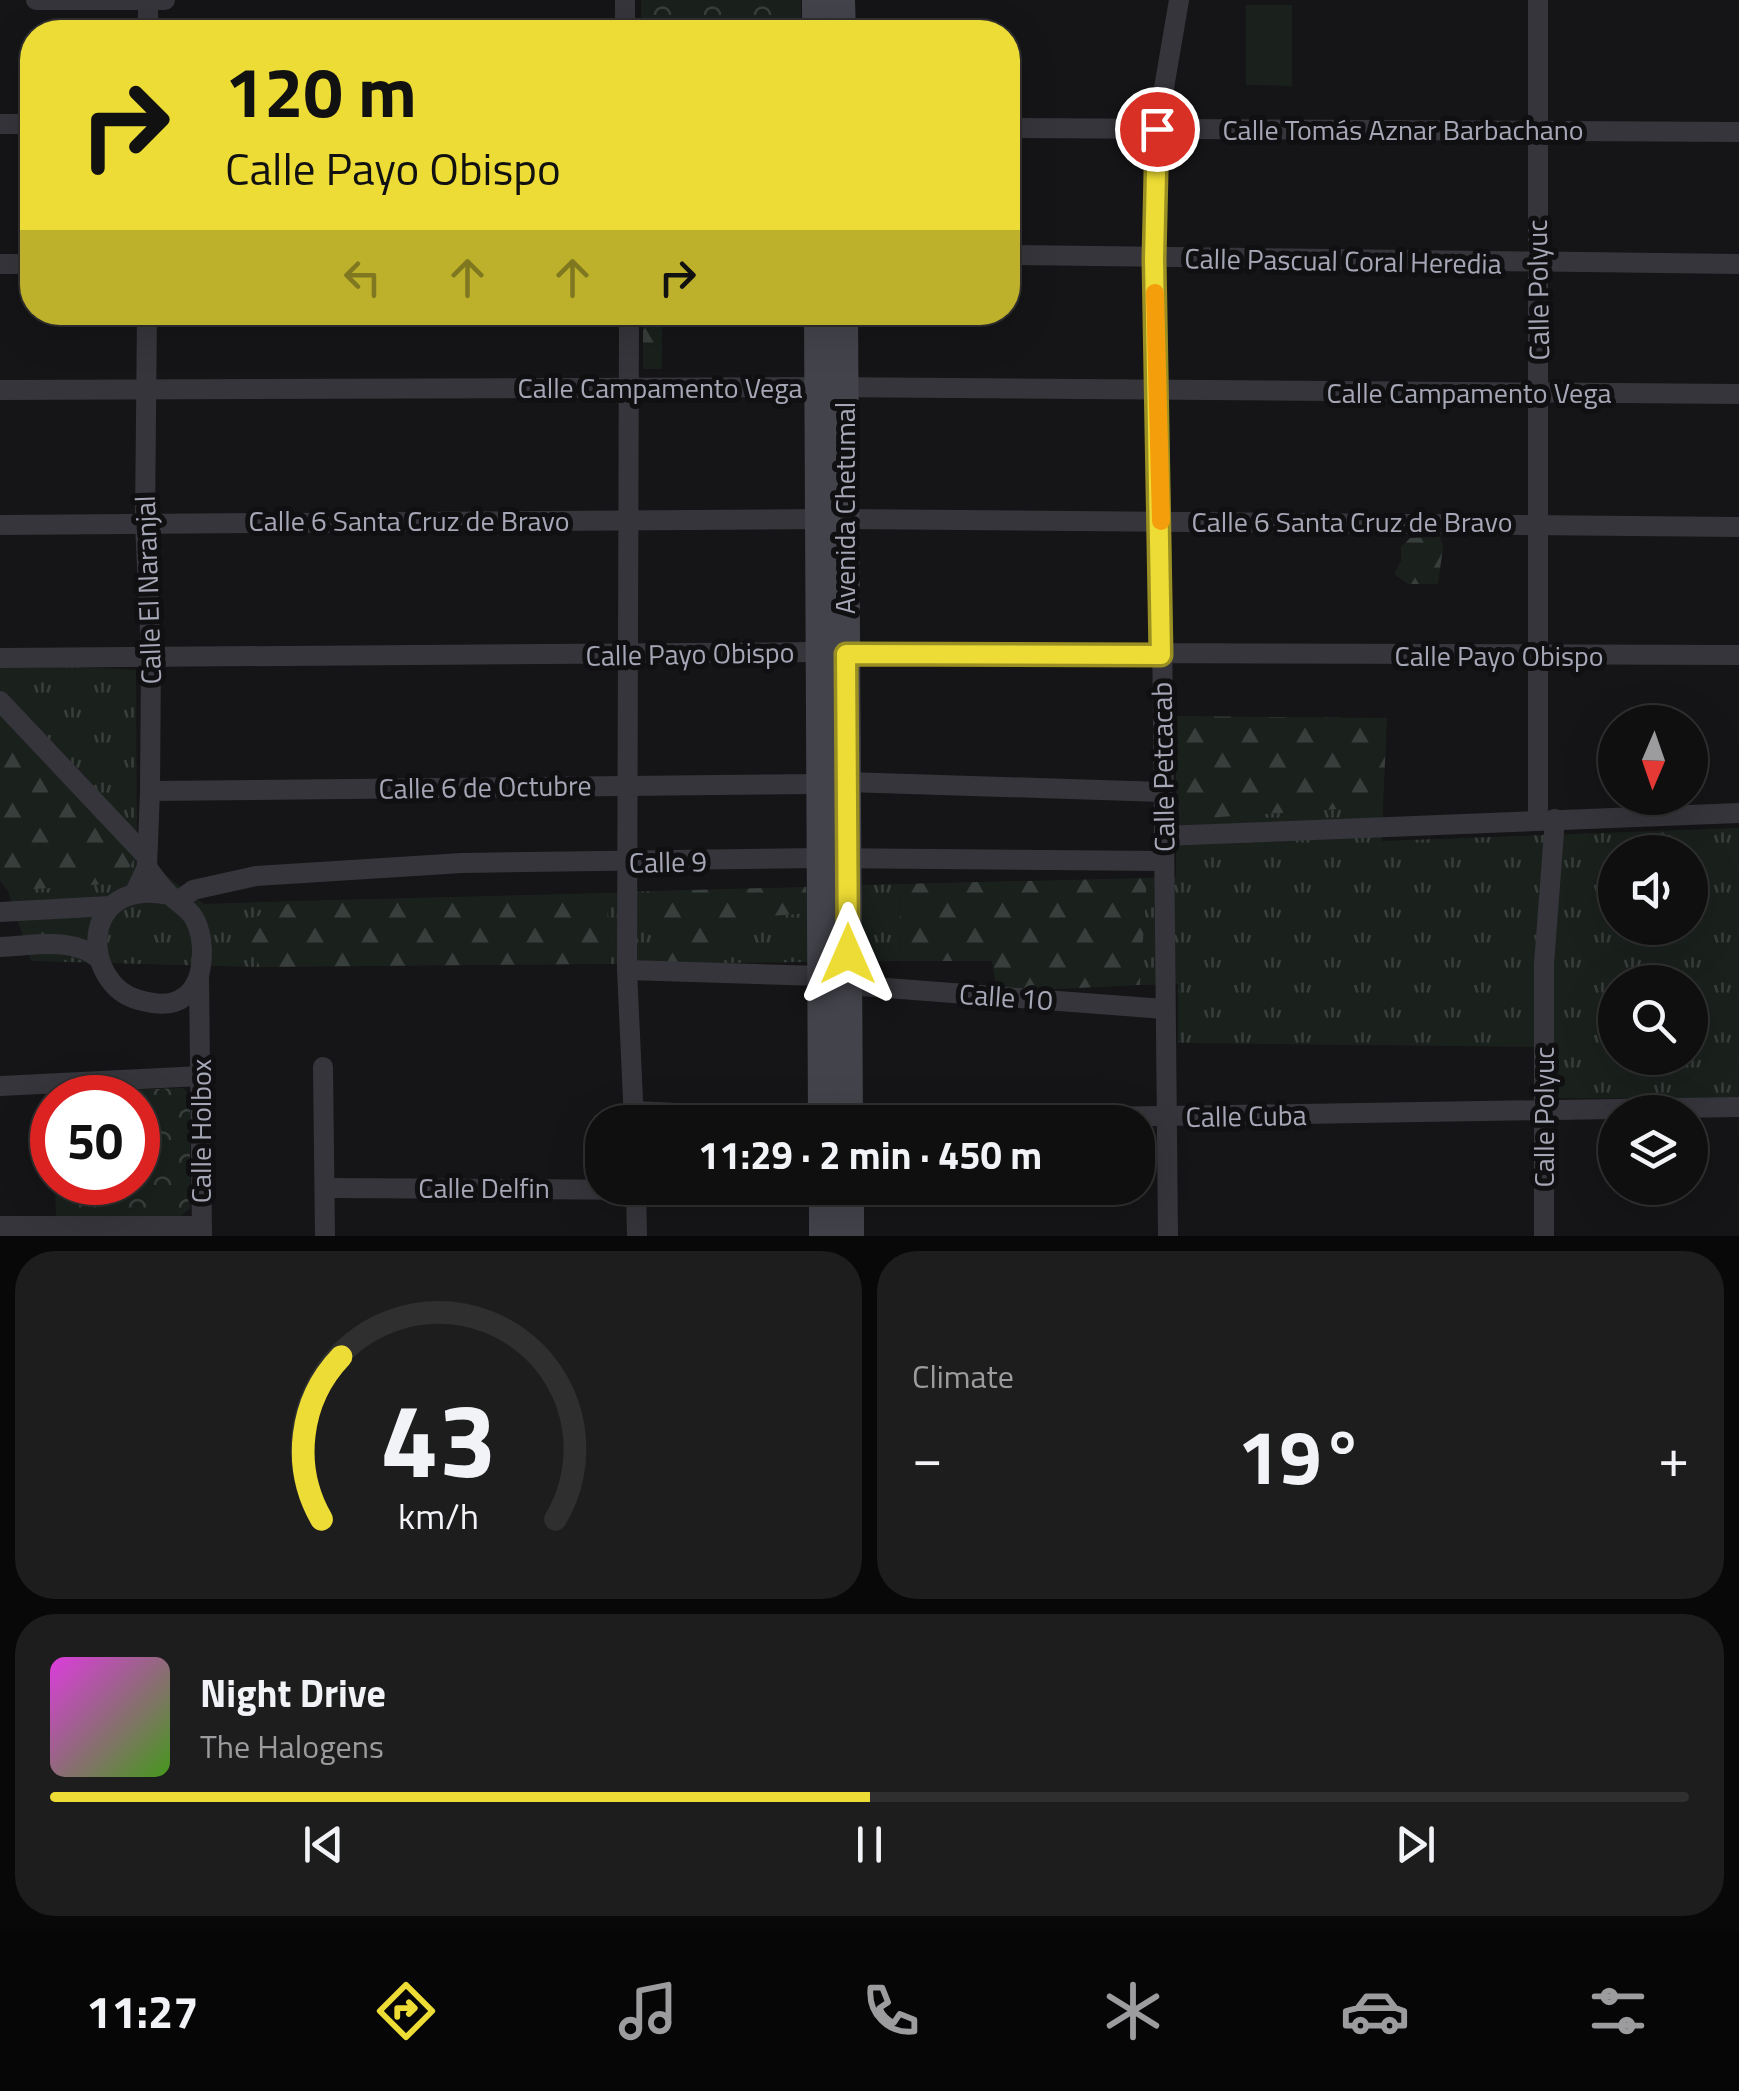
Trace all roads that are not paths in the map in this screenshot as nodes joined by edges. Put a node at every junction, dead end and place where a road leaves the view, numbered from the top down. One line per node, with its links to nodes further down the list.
1 (36, 0): 2 (street)
2 (148, 0): 3 (street)
3 (165, 0)
4 (1179, 0): 7 (street, Calle Petcacab)
5 (1538, 0): 8 (street, Calle Polyuc)
6 (1020, 128): 7 (street, Calle Tomás Aznar Barbachano)
7 (1157, 129): 8 (street, Calle Tomás Aznar Barbachano); 11 (street, Calle Petcacab)
8 (1538, 131): 9 (street, Calle Tomás Aznar Barbachano); 12 (street, Calle Polyuc)
9 (1739, 132)
10 (1020, 256): 11 (street, Calle Pascual Coral Heredia)
11 (1154, 259): 12 (street, Calle Pascual Coral Heredia); 22 (street, Calle Petcacab)
12 (1537, 263): 13 (street, Calle Pascual Coral Heredia); 24 (street, Calle Polyuc)
13 (1739, 264)
14 (147, 325): 18 (street, Calle El Naranjal)
15 (629, 325): 20 (street)
16 (820, 325): 19 (main road, Avenida Chetumal)
17 (842, 325): 19 (main road, Avenida Chetumal)
18 (145, 387): 20 (street, Calle Campamento Vega); 21 (street, Calle Campamento Vega); 27 (street, Calle El Naranjal)
19 (831, 388): 20 (street, Calle Campamento Vega); 22 (street, Calle Campamento Vega); 25 (main road, Avenida Chetumal)
20 (628, 389): 26 (street)
21 (0, 390)
22 (1158, 390): 24 (street, Calle Campamento Vega); 28 (street, Calle Petcacab)
23 (1739, 394): 24 (street, Calle Campamento Vega)
24 (1540, 395): 29 (street, Calle Polyuc)
25 (832, 519): 26 (street, Calle 6 Santa Cruz de Bravo); 28 (street, Calle 6 Santa Cruz de Bravo); 32 (main road, Avenida Chetumal)
26 (626, 520): 27 (street, Calle 6 Santa Cruz de Bravo); 33 (street)
27 (145, 522): 30 (street, Calle 6 Santa Cruz de Bravo); 36 (street, Calle El Naranjal)
28 (1161, 522): 29 (street, Calle 6 Santa Cruz de Bravo); 34 (street, Calle Petcacab)
29 (1538, 523): 31 (street, Calle 6 Santa Cruz de Bravo); 37 (street, Calle Polyuc)
30 (0, 525)
31 (1739, 527)
32 (833, 653): 33 (street, Calle Payo Obispo); 34 (street, Calle Payo Obispo); 40 (main road, Avenida Chetumal)
33 (630, 655): 36 (street, Calle Payo Obispo); 41 (street)
34 (1161, 655): 37 (street, Calle Payo Obispo); 43 (street, Calle Petcacab)
35 (1739, 655): 37 (street, Calle Payo Obispo)
36 (152, 656): 38 (street, Calle Payo Obispo); 42 (street, Calle El Naranjal)
37 (1537, 657): 45 (street, Calle Polyuc)
38 (0, 658)
39 (0, 701): 49 (street)
40 (834, 783): 41 (street, Calle 6 de Octubre); 43 (street, Calle 6 de Octubre); 47 (main road, Avenida Chetumal)
41 (628, 785): 42 (street, Calle 6 de Octubre); 50 (street)
42 (150, 791): 49 (street, Calle El Naranjal)
43 (1163, 792): 46 (street, Calle Petcacab)
44 (1739, 813): 45 (street)
45 (1546, 819): 46 (street); 69 (street, Calle Polyuc)
46 (1163, 836): 48 (street, Calle Petcacab)
47 (834, 859): 48 (street, Calle 9); 50 (street, Calle 9); 59 (main road, Avenida Chetumal)
48 (1164, 861): 61 (street, Calle Petcacab)
49 (147, 862): 51 (street); 52 (street)
50 (628, 863): 52 (street, Calle 9); 57 (street)
51 (135, 892): 52 (street); 53 (street)
52 (173, 898): 58 (street)
53 (110, 906): 54 (street); 56 (street)
54 (0, 912)
55 (0, 947): 56 (street)
56 (99, 958): 60 (street)
57 (627, 970): 59 (street, Calle 10); 66 (street)
58 (199, 977): 60 (street); 62 (street, Calle Holbox)
59 (835, 981): 61 (street, Calle 10); 67 (main road, Avenida Chetumal)
60 (164, 1004): 62 (street)
61 (1164, 1008): 71 (street, Calle Petcacab)
62 (201, 1026): 64 (street, Calle Holbox)
63 (323, 1067): 72 (street)
64 (201, 1076): 65 (street); 78 (street, Calle Holbox)
65 (0, 1086)
66 (633, 1105)
67 (836, 1105)
68 (1739, 1107): 69 (street, Calle Cuba)
69 (1545, 1109): 71 (street, Calle Cuba); 84 (street, Calle Polyuc)
70 (1155, 1118): 71 (street, Calle Cuba)
71 (1166, 1118): 83 (street, Calle Petcacab)
72 (326, 1188): 73 (street, Calle Delfin); 79 (street)
73 (585, 1188)
74 (636, 1205): 80 (street)
75 (829, 1205): 81 (main road)
76 (838, 1205): 82 (main road)
77 (0, 1226): 78 (street)
78 (202, 1231)
79 (326, 1236)
80 (637, 1236)
81 (823, 1236)
82 (850, 1236)
83 (1168, 1236)
84 (1544, 1236)

